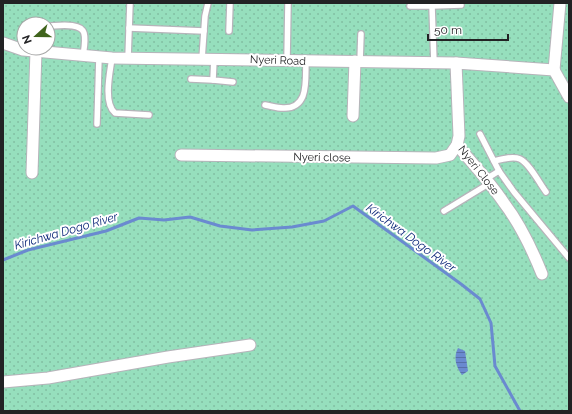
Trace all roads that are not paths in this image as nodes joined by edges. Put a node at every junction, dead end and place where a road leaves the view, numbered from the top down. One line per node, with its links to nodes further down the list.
1 (130, 3): 10 (lane)
2 (208, 3): 11 (lane)
3 (230, 3): 12 (lane)
4 (288, 3): 24 (lane)
5 (560, 3): 29 (street)
6 (461, 5): 8 (lane)
7 (410, 6): 8 (lane)
8 (432, 6): 27 (lane)
9 (56, 26): 18 (lane)
10 (129, 28): 11 (lane); 21 (lane)
11 (204, 31): 22 (lane)
12 (229, 31)
13 (361, 34): 26 (lane)
14 (3, 43): 15 (street, Nyeri Road)
15 (16, 48)
16 (56, 53): 18 (street, Nyeri Road)
17 (36, 56): 43 (street)
18 (83, 56): 19 (street, Nyeri Road)
19 (99, 56): 20 (street, Nyeri Road); 37 (lane)
20 (112, 58): 21 (street, Nyeri Road); 35 (lane)
21 (128, 58): 22 (street, Nyeri Road)
22 (202, 59): 23 (street, Nyeri Road)
23 (214, 59): 24 (street, Nyeri Road); 31 (lane)
24 (287, 60): 25 (street, Nyeri Road)
25 (306, 62): 26 (street, Nyeri Road); 34 (lane)
26 (358, 62): 27 (street, Nyeri Road); 36 (street)
27 (434, 63): 28 (street, Nyeri Road)
28 (456, 63): 29 (street, Nyeri Road); 39 (street, Nyeri Close)
29 (554, 70): 33 (street)
30 (191, 79): 31 (lane)
31 (213, 80): 32 (lane)
32 (233, 82)
33 (569, 97)
34 (265, 105)
35 (148, 115)
36 (353, 116)
37 (97, 124)
38 (480, 134): 41 (lane)
39 (457, 145): 40 (street, Nyeri close); 44 (street, Nyeri Close)
40 (181, 155)
41 (494, 161): 42 (lane); 45 (lane)
42 (499, 171): 44 (lane); 47 (lane)
43 (32, 173)
44 (488, 181): 46 (lane); 48 (street, Nyeri Close)
45 (546, 192)
46 (444, 211)
47 (569, 258)
48 (542, 274)
49 (250, 345): 50 (street)
50 (3, 382)

